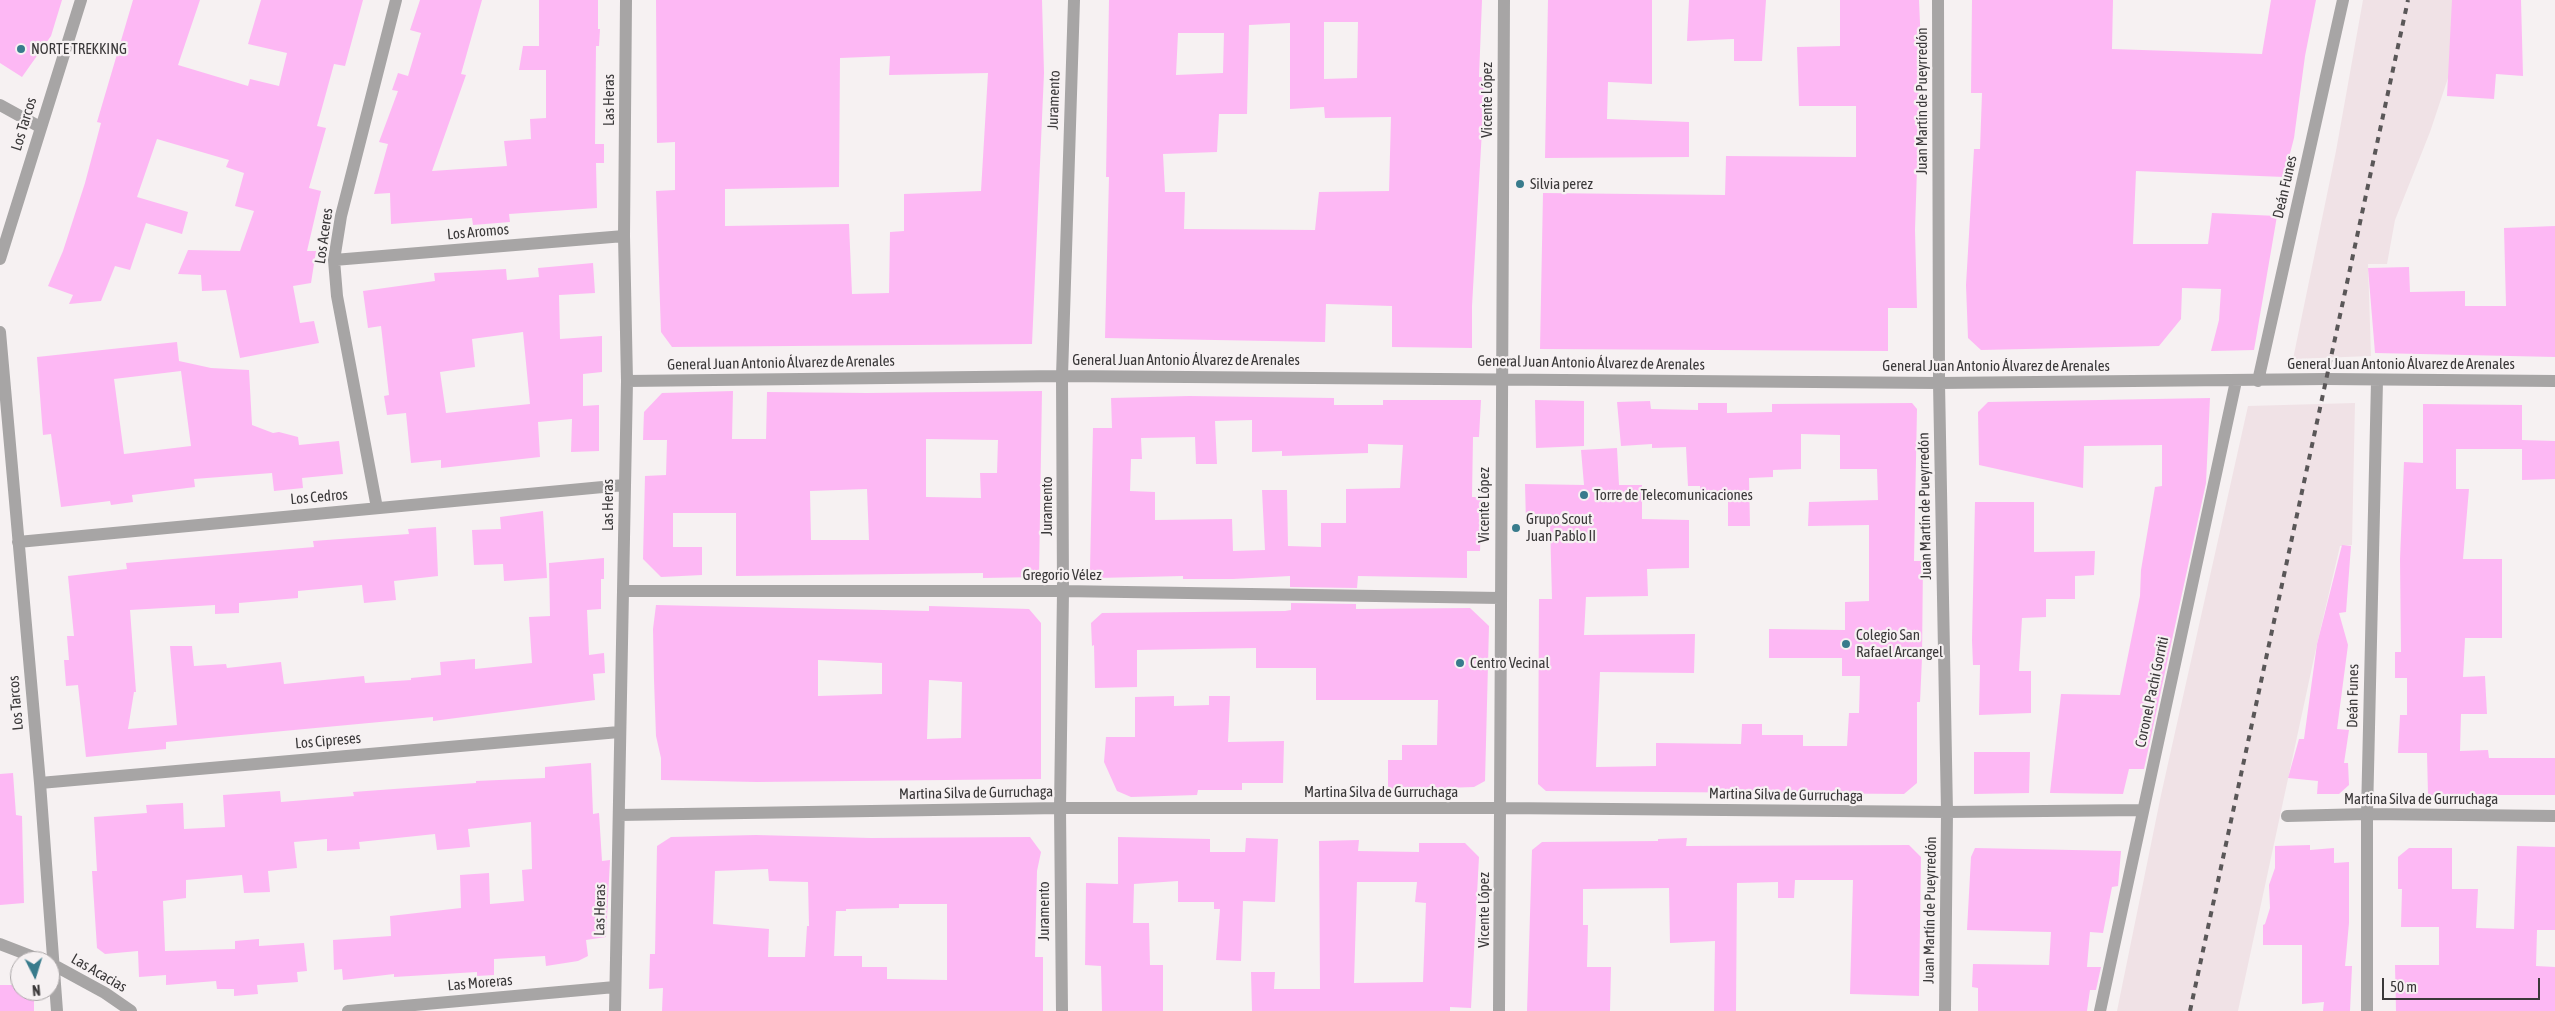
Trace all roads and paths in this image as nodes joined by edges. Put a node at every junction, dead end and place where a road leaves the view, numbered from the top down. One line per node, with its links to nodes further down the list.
1 (81, 0): 9 (street, Los Tarcos)
2 (396, 0): 12 (street, Los Aceres)
3 (626, 0): 10 (street, Las Heras)
4 (1074, 0): 14 (street, Juramento)
5 (1504, 0): 15 (street, Vicente López)
6 (1938, 0): 21 (street, Juan Martín de Pueyrredón)
7 (2343, 0): 18 (street, Deán Funes)
8 (0, 105): 9 (street)
9 (40, 127): 11 (street, Los Tarcos)
10 (624, 236): 12 (street, Los Aromos); 16 (street, Las Heras)
11 (0, 259)
12 (334, 260): 23 (street, Los Aceres)
13 (0, 332): 24 (street, Los Tarcos)
14 (1062, 376): 15 (street, General Juan Antonio Álvarez de Arenales); 16 (street, General Juan Antonio Álvarez de Arenales); 26 (street, Juramento)
15 (1501, 379): 21 (street, General Juan Antonio Álvarez de Arenales); 27 (street, Vicente López)
16 (626, 381): 22 (street, Las Heras)
17 (2236, 381): 18 (street, General Juan Antonio Álvarez de Arenales); 21 (street, General Juan Antonio Álvarez de Arenales); 32 (street, Coronel Pachi Gorriti)
18 (2258, 381): 19 (street, General Juan Antonio Álvarez de Arenales)
19 (2377, 381): 20 (street, General Juan Antonio Álvarez de Arenales); 34 (street, Deán Funes)
20 (2555, 381)
21 (1939, 383): 33 (street, Juan Martín de Pueyrredón)
22 (624, 485): 23 (street, Los Cedros); 25 (street, Las Heras)
23 (377, 508): 24 (street, Los Cedros)
24 (18, 542): 29 (street, Los Tarcos)
25 (624, 591): 26 (street, Gregorio Vélez); 28 (street, Las Heras)
26 (1063, 591): 27 (street, Gregorio Vélez); 30 (street, Juramento)
27 (1500, 598): 31 (street, Vicente López)
28 (619, 732): 29 (street, Los Cipreses); 35 (street, Las Heras)
29 (40, 783): 40 (street, Los Tarcos)
30 (1060, 808): 31 (street, Martina Silva de Gurruchaga); 35 (street, Martina Silva de Gurruchaga); 46 (street, Juramento)
31 (1501, 808): 33 (street, Martina Silva de Gurruchaga); 47 (street, Vicente López)
32 (2143, 810): 33 (street, Martina Silva de Gurruchaga); 49 (street, Coronel Pachi Gorriti)
33 (1947, 812): 48 (street, Juan Martín de Pueyrredón)
34 (2366, 814): 36 (street, Martina Silva de Gurruchaga); 37 (street, Martina Silva de Gurruchaga); 50 (street, Deán Funes)
35 (619, 815): 42 (street, Las Heras)
36 (2287, 816)
37 (2555, 816)
38 (0, 944): 39 (street, Las Acacias)
39 (18, 951)
40 (48, 951)
41 (60, 969): 43 (street, Las Acacias)
42 (615, 987): 44 (street, Las Moreras); 45 (street, Las Heras)
43 (131, 1011)
44 (348, 1011)
45 (615, 1011)
46 (1062, 1011)
47 (1499, 1011)
48 (1945, 1011)
49 (2100, 1011)
50 (2367, 1011)

